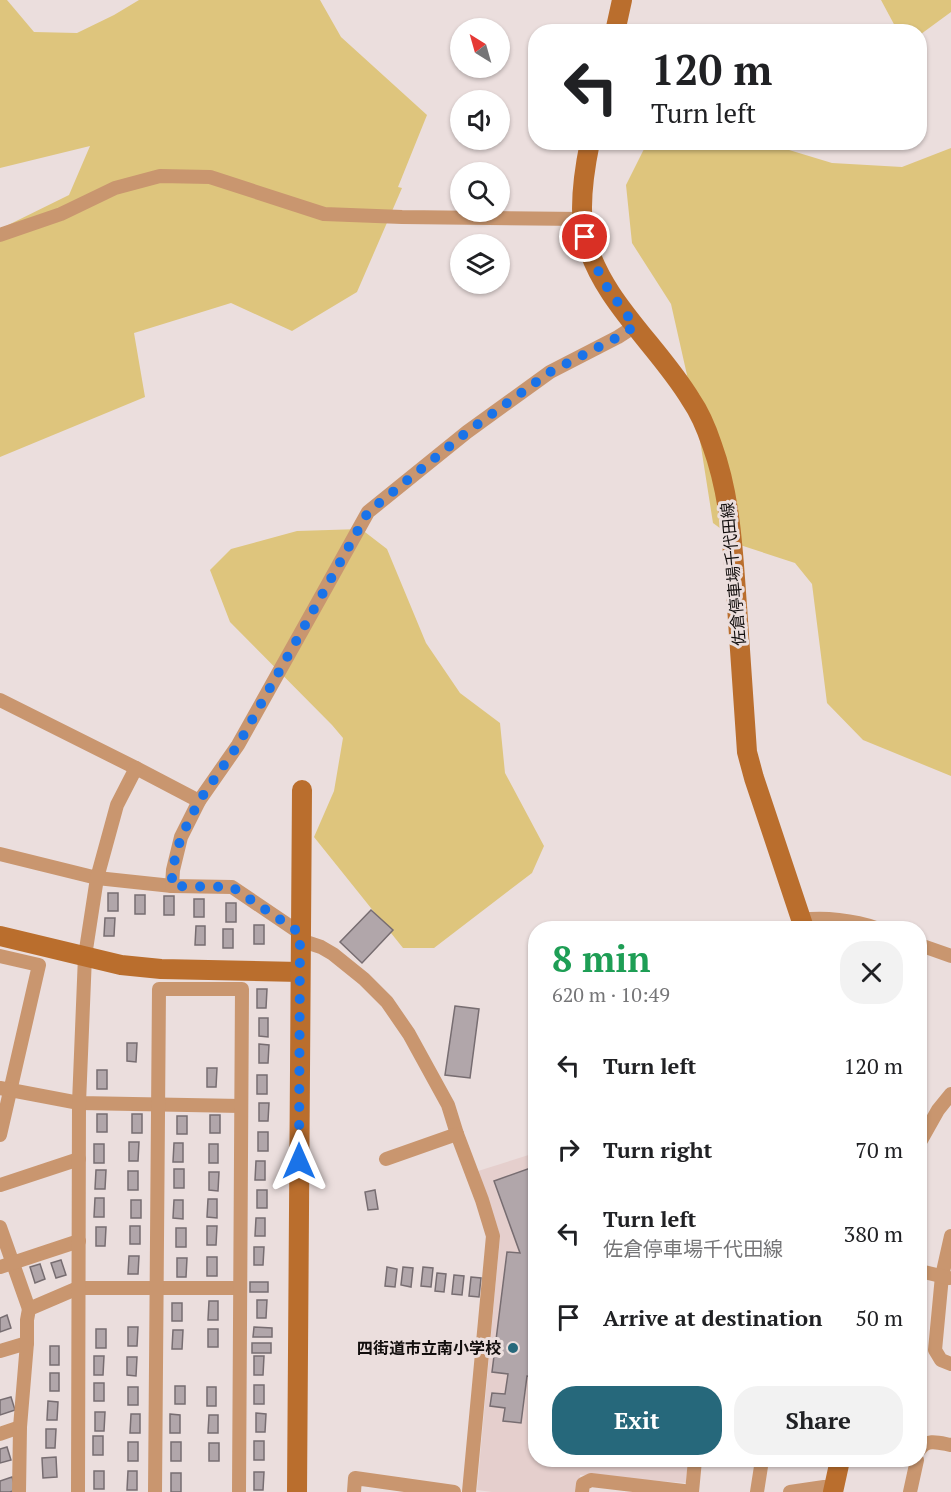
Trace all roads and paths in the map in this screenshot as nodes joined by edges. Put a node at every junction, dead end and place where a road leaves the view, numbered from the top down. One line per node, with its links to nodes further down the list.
1 (622, 0): 2 (street)
2 (617, 24)
3 (588, 150): 4 (street, 佐倉停車場千代田線)
4 (582, 219): 5 (street); 6 (street, 佐倉停車場千代田線)
5 (0, 235)
6 (635, 326): 10 (street); 14 (street, 佐倉停車場千代田線)
7 (0, 700): 8 (street)
8 (136, 768): 10 (street); 12 (street)
9 (302, 790): 18 (street)
10 (199, 801): 13 (street)
11 (0, 854): 12 (street)
12 (97, 878): 13 (street); 21 (street)
13 (172, 886): 18 (street)
14 (802, 921)
15 (808, 921): 16 (street)
16 (847, 921)
17 (0, 936): 21 (street)
18 (300, 937): 23 (street); 30 (street)
19 (927, 947): 22 (street)
20 (0, 956): 24 (street)
21 (85, 956): 23 (street); 26 (street)
22 (951, 956)
23 (300, 972): 61 (street)
24 (5, 1089): 26 (street); 31 (street)
25 (951, 1094): 29 (street)
26 (79, 1103): 27 (street); 32 (street)
27 (158, 1104): 28 (street); 28 (street); 42 (street)
28 (242, 1106): 43 (street)
29 (927, 1130)
30 (457, 1134): 33 (street); 64 (street)
31 (0, 1136)
32 (79, 1159): 34 (street); 37 (street)
33 (386, 1159)
34 (0, 1185)
35 (0, 1227): 38 (street)
36 (951, 1236): 40 (street)
37 (78, 1241): 38 (street); 41 (street)
38 (6, 1265): 44 (street)
39 (927, 1273): 40 (street)
40 (946, 1277): 47 (street)
41 (78, 1288): 42 (street); 44 (street); 58 (street)
42 (156, 1288): 43 (street); 59 (street)
43 (240, 1288): 60 (street)
44 (29, 1309): 45 (street)
45 (27, 1343): 46 (street); 48 (street)
46 (0, 1351)
47 (951, 1364)
48 (20, 1428): 49 (street); 57 (street)
49 (0, 1434)
50 (927, 1443): 51 (street)
51 (951, 1445)
52 (694, 1467): 66 (street)
53 (761, 1467): 67 (street)
54 (839, 1467): 56 (street)
55 (915, 1467): 69 (street)
56 (834, 1490): 68 (street)
57 (19, 1492)
58 (78, 1492)
59 (154, 1492)
60 (239, 1492)
61 (297, 1492)
62 (354, 1492): 63 (street)
63 (454, 1492)
64 (469, 1492)
65 (582, 1492): 66 (street)
66 (692, 1492)
67 (758, 1492)
68 (790, 1492)
69 (910, 1492)

